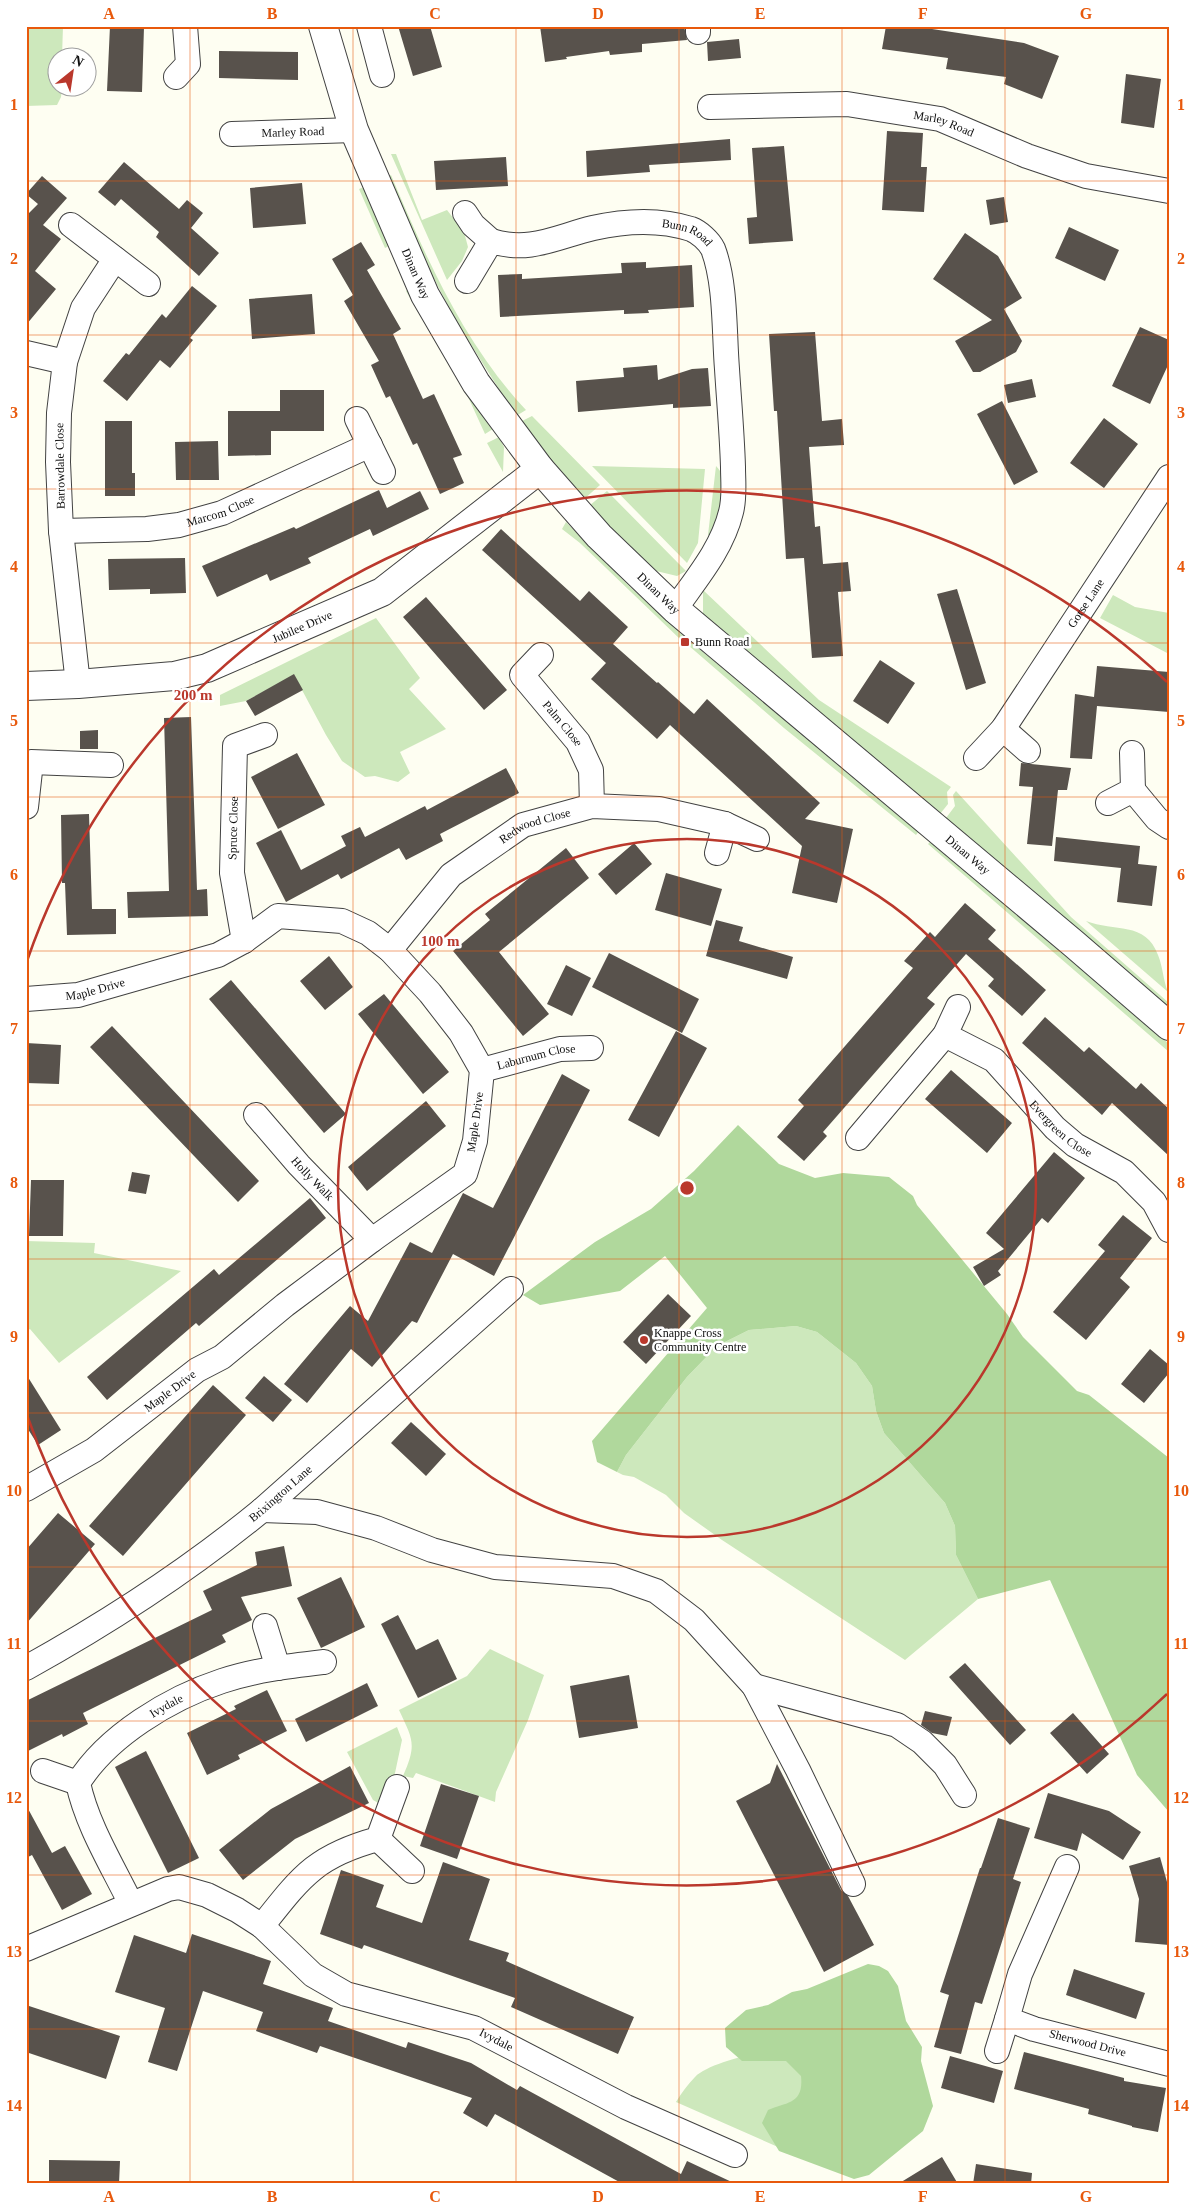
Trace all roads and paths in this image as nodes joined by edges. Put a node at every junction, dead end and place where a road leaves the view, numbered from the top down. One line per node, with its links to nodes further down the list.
1 (185, 26): 5 (street)
2 (324, 26): 7 (street, Dinan Way)
3 (369, 26): 4 (street)
4 (382, 75)
5 (176, 77)
6 (710, 107): 9 (street, Marley Road)
7 (354, 130): 8 (street, Marley Road); 20 (street, Dinan Way)
8 (232, 134)
9 (1169, 191)
10 (465, 213): 12 (street, Bunn Road)
11 (71, 225): 13 (street)
12 (491, 241): 14 (street); 24 (street, Bunn Road)
13 (115, 259): 15 (street); 17 (street, Barrowdale Close)
14 (467, 281)
15 (148, 284)
16 (26, 353): 17 (street)
17 (65, 362): 23 (street, Barrowdale Close)
18 (357, 419): 19 (street)
19 (370, 445): 21 (street); 23 (street, Marcom Close)
20 (540, 469): 24 (street, Dinan Way); 26 (street, Jubilee Drive)
21 (383, 472)
22 (1169, 477): 28 (street, Gorse Lane)
23 (61, 531): 26 (street, Barrowdale Close)
24 (675, 609): 46 (street, Dinan Way)
25 (541, 654): 37 (street, Palm Close)
26 (78, 684): 27 (street, Jubilee Drive)
27 (26, 686)
28 (1003, 729): 30 (street); 32 (street, Gorse Lane)
29 (265, 735): 42 (street, Spruce Close)
30 (1028, 751)
31 (1132, 753): 34 (street)
32 (976, 758)
33 (111, 765): 36 (street)
34 (1133, 790): 35 (street); 39 (street)
35 (1108, 803)
36 (26, 806)
37 (592, 806): 38 (street, Redwood Close); 43 (street, Redwood Close)
38 (725, 824): 40 (street, Redwood Close); 41 (street)
39 (1169, 827)
40 (756, 839)
41 (717, 853)
42 (244, 940): 43 (street, Maple Drive); 44 (street, Maple Drive)
43 (390, 950): 49 (street, Maple Drive)
44 (26, 1000)
45 (958, 1007): 47 (street)
46 (1169, 1026)
47 (945, 1035): 51 (street); 52 (street, Evergreen Close)
48 (591, 1048): 49 (street, Laburnum Close)
49 (482, 1070): 53 (street, Maple Drive)
50 (256, 1115): 53 (street, Holly Walk)
51 (858, 1138)
52 (1169, 1230)
53 (372, 1240): 55 (street, Maple Drive)
54 (511, 1288): 56 (street, Brixington Lane)
55 (26, 1489)
56 (262, 1510): 59 (street, Brixington Lane); 61 (street)
57 (265, 1626): 60 (street)
58 (324, 1662): 60 (street, Ivydale)
59 (26, 1668)
60 (278, 1668): 63 (street, Ivydale)
61 (754, 1686): 65 (street); 69 (street)
62 (43, 1771): 63 (street)
63 (78, 1782): 70 (street)
64 (397, 1787): 66 (street)
65 (964, 1795)
66 (378, 1839): 68 (street); 71 (street)
67 (1067, 1867): 73 (street)
68 (412, 1870)
69 (853, 1884)
70 (131, 1904): 71 (street, Ivydale); 72 (street, Ivydale)
71 (262, 1926): 76 (street, Ivydale)
72 (26, 1949)
73 (1007, 2019): 74 (street); 75 (street, Sherwood Drive)
74 (997, 2051)
75 (1169, 2064)
76 (735, 2155)

